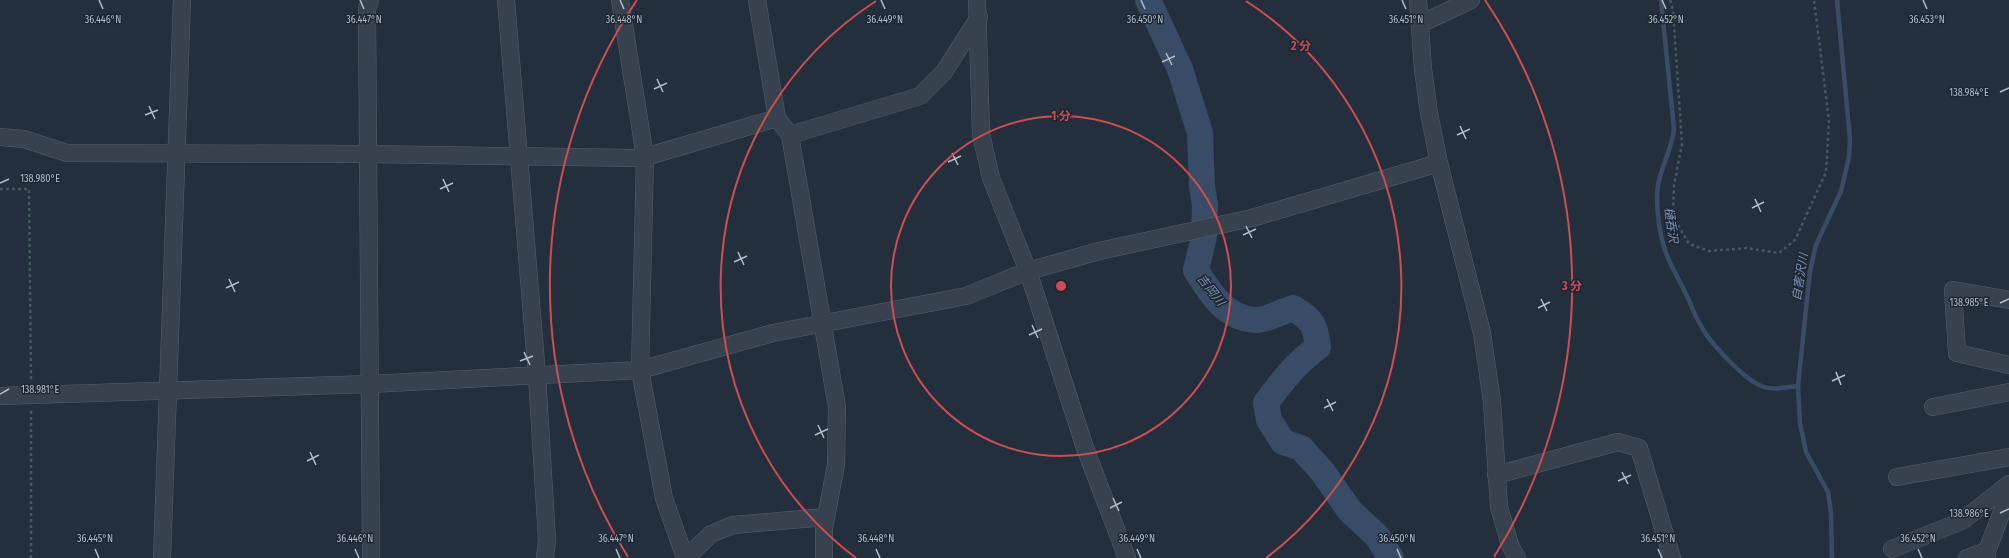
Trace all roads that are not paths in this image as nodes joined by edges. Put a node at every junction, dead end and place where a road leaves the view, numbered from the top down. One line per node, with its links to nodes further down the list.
1 (182, 0): 13 (street)
2 (370, 0): 14 (street)
3 (506, 0): 15 (street)
4 (620, 0): 16 (street)
5 (757, 0): 10 (street)
6 (1418, 0): 9 (street)
7 (1471, 0): 9 (street)
8 (978, 8): 11 (street); 18 (street)
9 (1420, 24): 17 (street)
10 (777, 118): 11 (street); 16 (street)
11 (790, 135): 20 (street)
12 (0, 137): 13 (street)
13 (175, 153): 14 (street); 25 (street)
14 (369, 154): 15 (street); 24 (street)
15 (519, 157): 16 (street); 23 (street)
16 (645, 157): 22 (street)
17 (1439, 163): 18 (street); 30 (street)
18 (1028, 271): 20 (street); 42 (street)
19 (2009, 300): 21 (street)
20 (822, 324): 22 (street); 34 (street)
21 (2009, 365)
22 (640, 370): 23 (street); 40 (street)
23 (537, 376): 24 (street); 39 (street)
24 (370, 384): 25 (street); 38 (street)
25 (168, 391): 27 (street); 37 (street)
26 (2009, 392): 28 (street)
27 (0, 396)
28 (1933, 407)
29 (2009, 457): 31 (street)
30 (1496, 475): 43 (street); 44 (street)
31 (1897, 477)
32 (2009, 484): 35 (street)
33 (2009, 493): 36 (street)
34 (826, 517): 40 (street); 41 (street)
35 (1892, 548)
36 (1987, 555): 45 (street)
37 (162, 558)
38 (371, 558)
39 (546, 558)
40 (686, 558)
41 (824, 558)
42 (1127, 558)
43 (1517, 558)
44 (1672, 558)
45 (1967, 558)

